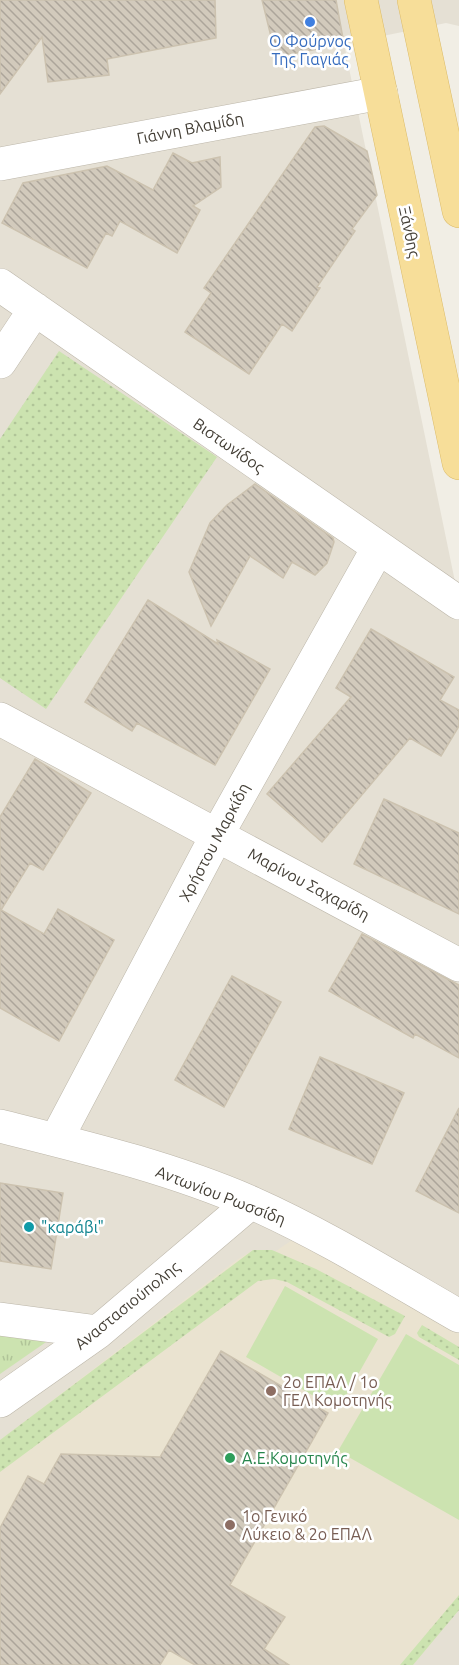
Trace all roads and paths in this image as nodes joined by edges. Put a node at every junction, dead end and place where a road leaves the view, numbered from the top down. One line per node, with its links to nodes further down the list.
1 (362, 0): 3 (main road, Ξάνθης)
2 (414, 0): 5 (main road)
3 (381, 93): 4 (street, Γιάννη Βλαμίδη); 9 (main road, Ξάνθης)
4 (0, 164)
5 (459, 211)
6 (0, 285): 7 (street, Βιστωνίδος)
7 (35, 309): 8 (street); 10 (street, Βιστωνίδος)
8 (0, 362)
9 (459, 463)
10 (378, 548): 11 (street, Βιστωνίδος); 13 (street, Χρήστου Μαρκίδη)
11 (459, 603)
12 (0, 719): 13 (street, Μαρίνου Σαχαρίδη)
13 (217, 835): 14 (street, Μαρίνου Σαχαρίδη); 16 (street, Χρήστου Μαρκίδη)
14 (459, 965)
15 (0, 1126): 16 (street, Αντωνίου Ρωσσίδη)
16 (56, 1140): 17 (street, Αντωνίου Ρωσσίδη)
17 (250, 1203): 18 (street, Αντωνίου Ρωσσίδη); 20 (street, Αναστασιούπολης)
18 (459, 1316)
19 (0, 1319): 20 (street)
20 (98, 1332): 21 (street, Αναστασιούπολης)
21 (0, 1401)

